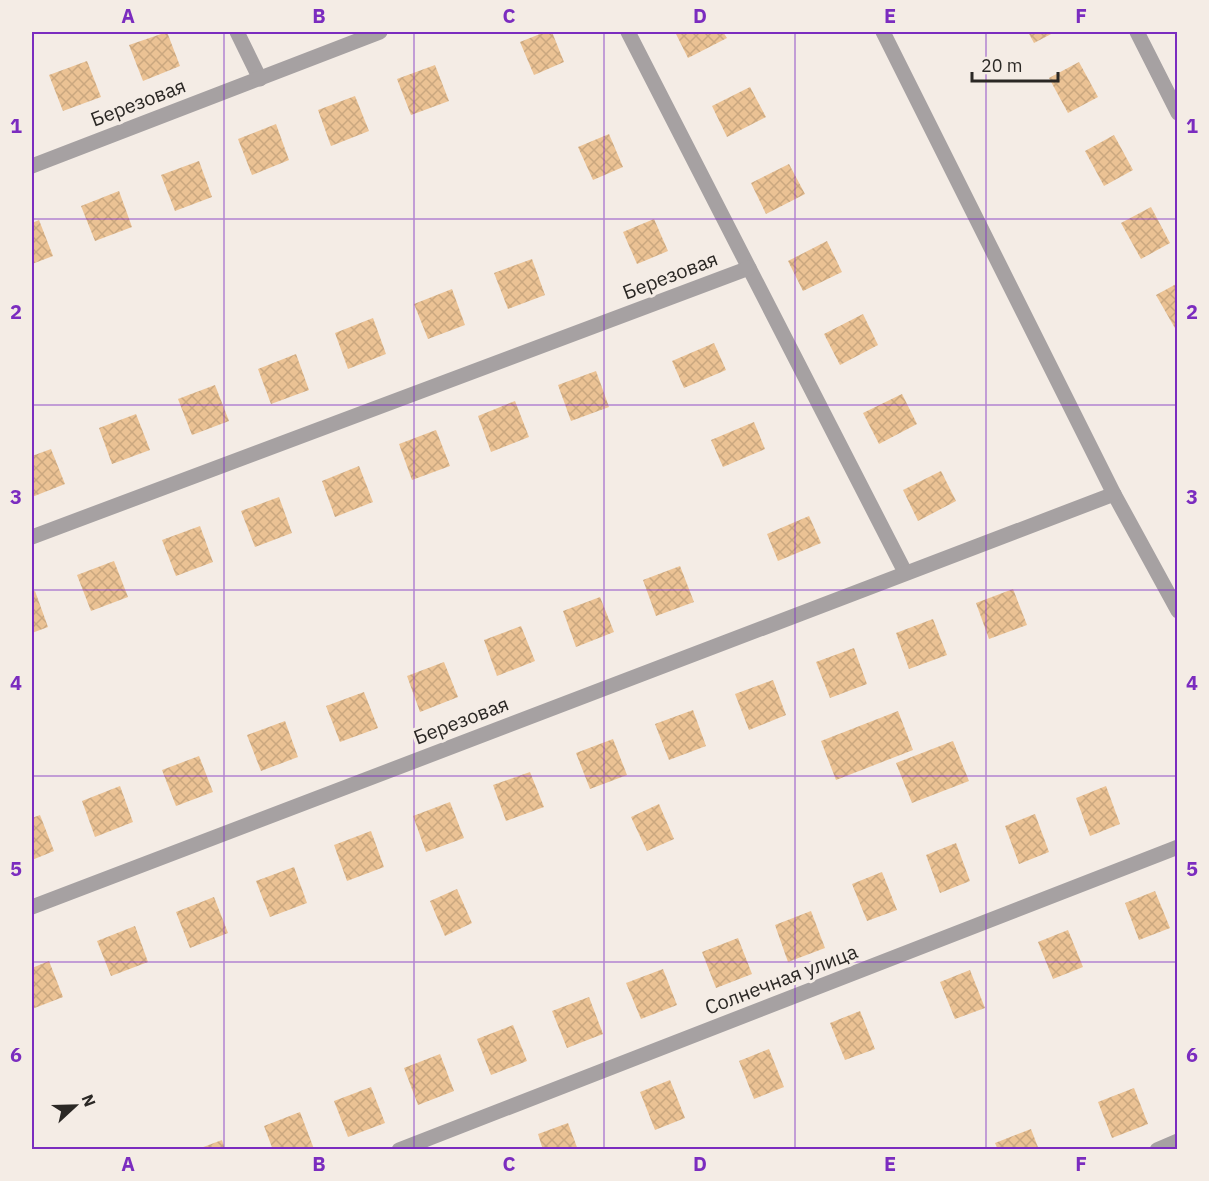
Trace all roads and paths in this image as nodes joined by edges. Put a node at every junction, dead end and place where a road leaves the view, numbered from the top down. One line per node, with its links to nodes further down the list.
1 (237, 32): 6 (street)
2 (380, 32): 6 (street, Березовая)
3 (628, 32): 9 (street, Березовая)
4 (883, 32): 10 (street)
5 (1137, 32): 7 (street)
6 (260, 79): 8 (street, Березовая)
7 (1178, 113)
8 (32, 165)
9 (749, 268): 11 (street, Березовая); 12 (street, Березовая)
10 (1114, 494): 12 (street, Березовая); 13 (street)
11 (32, 537)
12 (905, 572): 16 (street, Березовая)
13 (1172, 588): 14 (street)
14 (1178, 611)
15 (1178, 847): 18 (street, Солнечная улица)
16 (32, 907)
17 (1178, 1142): 19 (street)
18 (399, 1149)
19 (1157, 1149)

